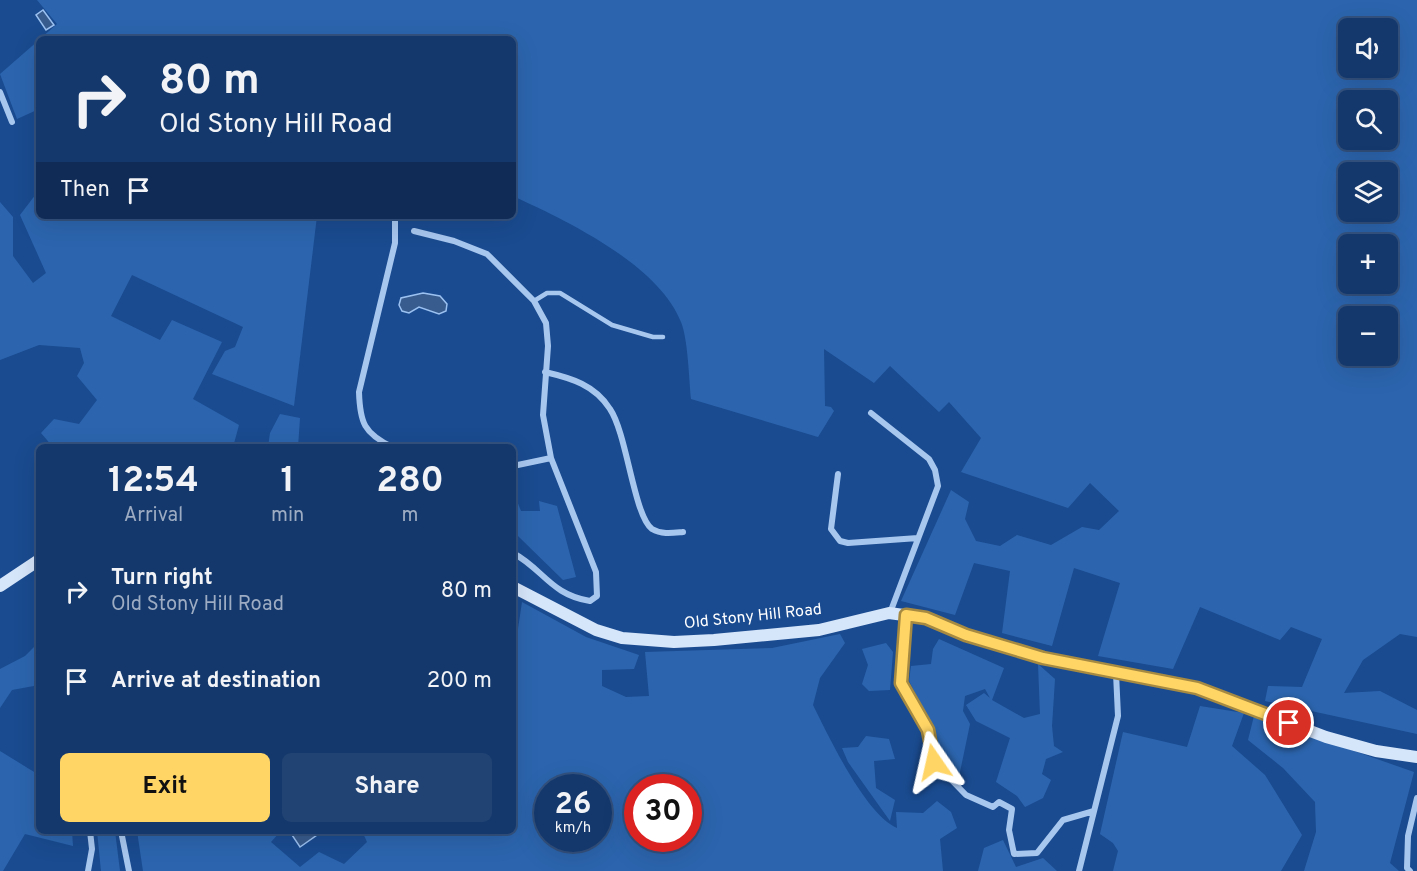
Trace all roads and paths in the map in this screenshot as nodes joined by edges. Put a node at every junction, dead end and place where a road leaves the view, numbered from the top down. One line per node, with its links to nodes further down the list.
1 (0, 92): 2 (street)
2 (12, 122)
3 (395, 219): 9 (street)
4 (414, 231): 5 (street)
5 (534, 301): 6 (lane); 7 (street)
6 (663, 337)
7 (545, 372): 10 (street); 13 (street)
8 (871, 413): 14 (street)
9 (386, 444)
10 (551, 458): 11 (street); 15 (street)
11 (516, 465)
12 (838, 474): 14 (street)
13 (683, 532)
14 (918, 538): 19 (street)
15 (516, 556)
16 (36, 562): 17 (street)
17 (0, 586)
18 (516, 588): 19 (street, Old Stony Hill Road)
19 (890, 613): 20 (street, Old Stony Hill Road)
20 (906, 615): 21 (street, Old Stony Hill Road); 24 (street)
21 (1116, 672): 22 (street, Old Stony Hill Road); 24 (street)
22 (1417, 756)
23 (1417, 798): 30 (street)
24 (1094, 811): 29 (street)
25 (90, 834): 27 (street)
26 (122, 834): 28 (street)
27 (88, 871)
28 (129, 871)
29 (1080, 871)
30 (1410, 871)

